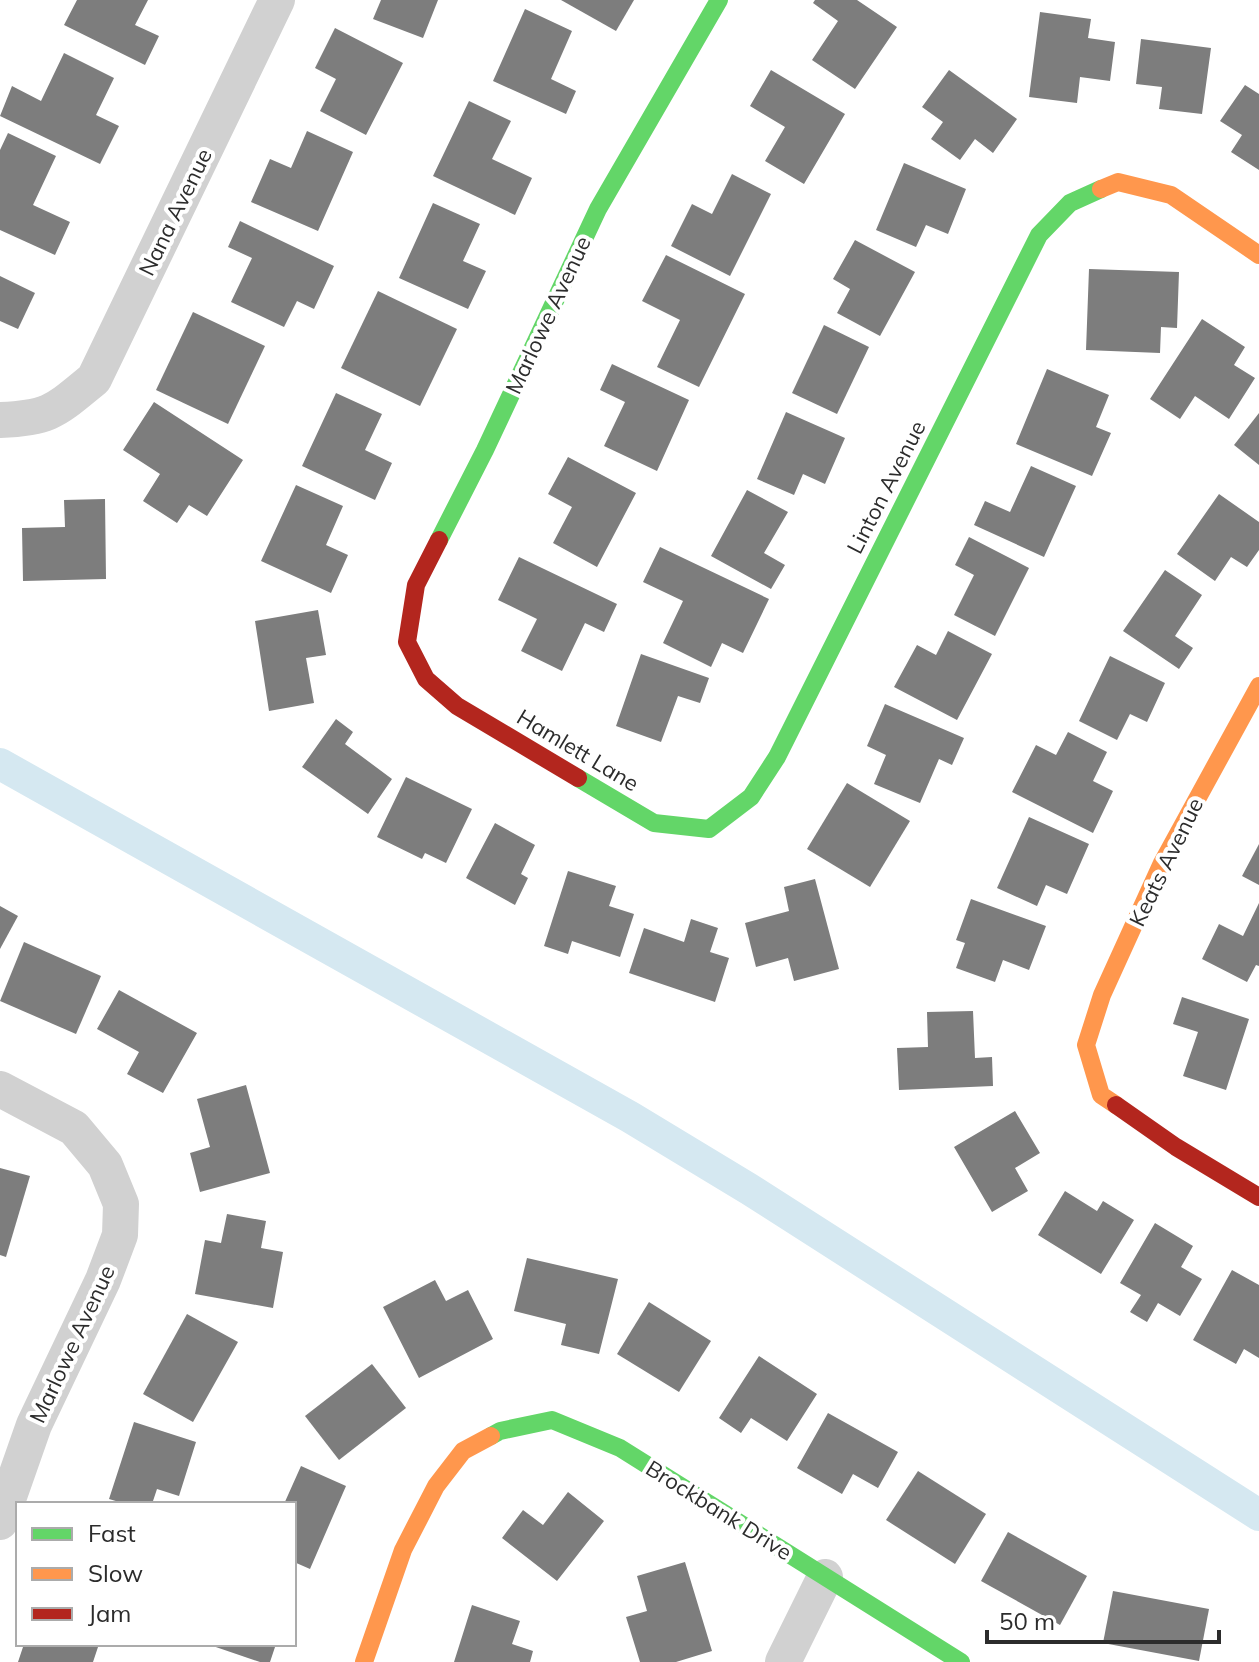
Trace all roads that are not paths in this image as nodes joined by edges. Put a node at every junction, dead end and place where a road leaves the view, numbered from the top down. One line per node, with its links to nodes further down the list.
1 (277, 0): 4 (street, Nana Avenue)
2 (719, 0): 5 (street, Marlowe Avenue)
3 (1259, 255): 7 (street, Linton Avenue)
4 (0, 420)
5 (407, 642): 7 (street, Hamlett Lane)
6 (1259, 686): 9 (street, Keats Avenue)
7 (751, 797)
8 (0, 1089): 10 (street, Marlowe Avenue)
9 (1259, 1197)
10 (0, 1522)
11 (825, 1577): 12 (street, Brockbank Drive); 13 (street); 14 (street, Brockbank Drive)
12 (364, 1662)
13 (783, 1662)
14 (961, 1662)

